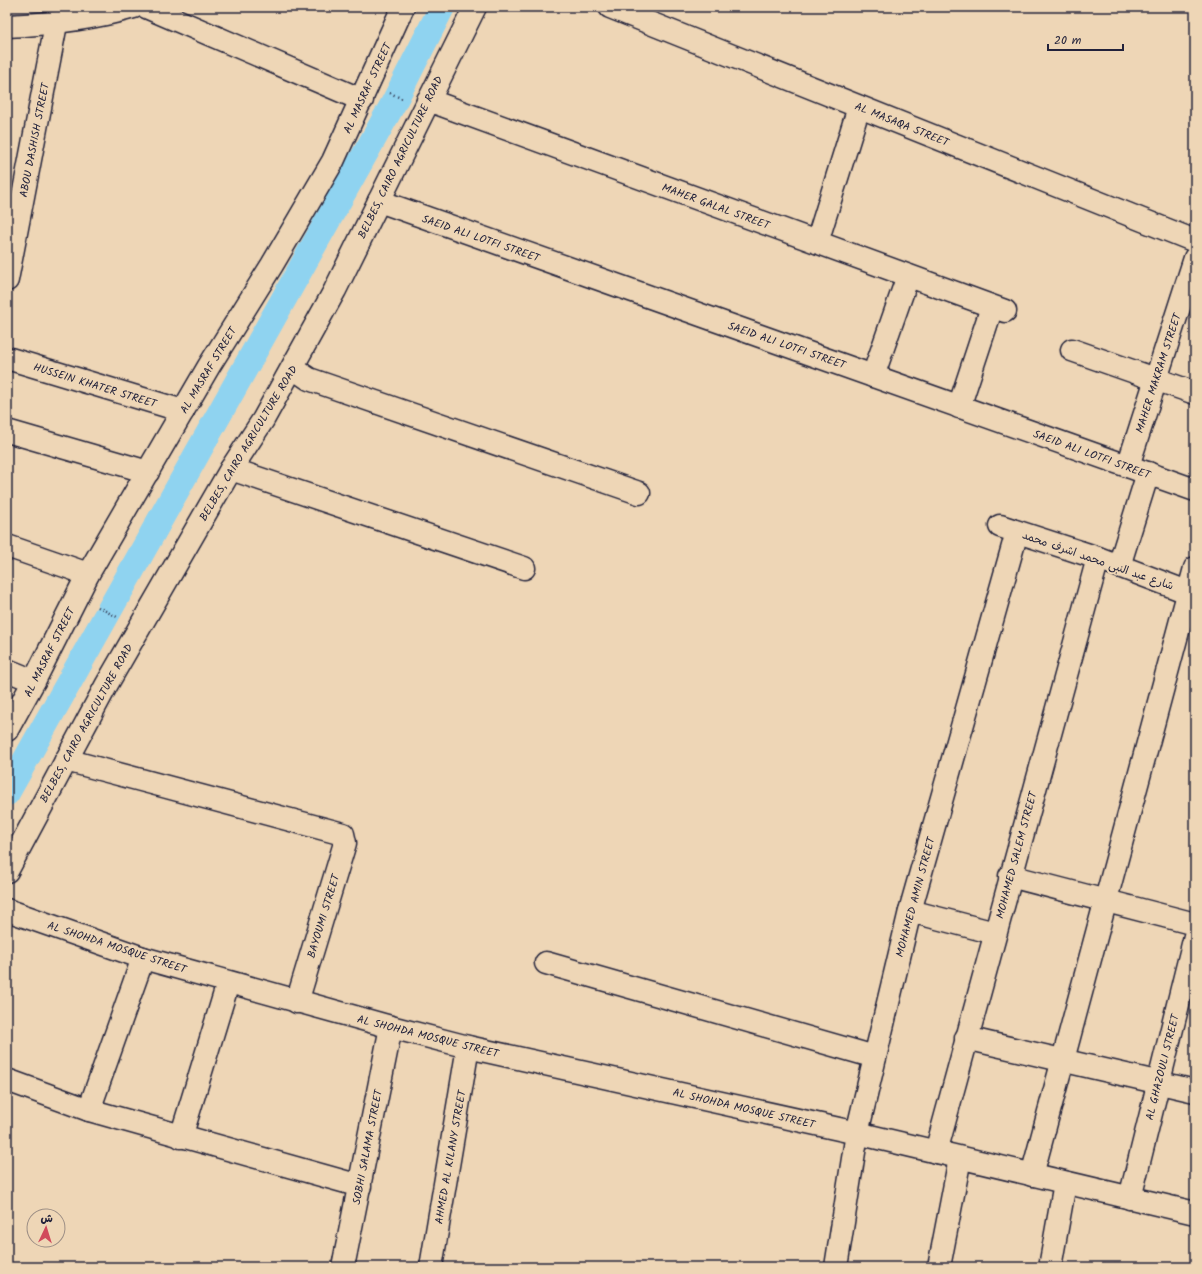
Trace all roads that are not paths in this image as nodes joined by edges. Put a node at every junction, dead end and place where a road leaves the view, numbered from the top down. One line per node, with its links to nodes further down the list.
1 (134, 7): 6 (street)
2 (146, 7): 8 (street)
3 (404, 7): 8 (street, AL MASRAF STREET)
4 (475, 7): 9 (street, BELBES, CAIRO AGRICULTURE ROAD)
5 (610, 7): 10 (street, AL MASAQA STREET)
6 (56, 24): 7 (street); 12 (street, ABOU DASHISH STREET)
7 (7, 26)
8 (362, 100): 25 (street, AL MASRAF STREET)
9 (418, 101): 11 (street, BELBES, CAIRO AGRICULTURE ROAD); 14 (street, MAHER GALAL STREET)
10 (859, 107): 13 (street, AL MASAQA STREET); 14 (street)
11 (379, 201): 20 (street, BELBES, CAIRO AGRICULTURE ROAD); 21 (street, SAEID ALI LOTFI STREET)
12 (11, 241): 17 (street, ABOU DASHISH STREET)
13 (1195, 241)
14 (817, 242): 16 (street, MAHER GALAL STREET)
15 (1195, 258): 22 (street, MAHER MAKRAM STREET)
16 (908, 276): 21 (street); 24 (street, MAHER GALAL STREET)
17 (7, 280)
18 (1072, 350): 22 (street)
19 (7, 358): 25 (street, HUSSEIN KHATER STREET)
20 (293, 368): 27 (street, BELBES, CAIRO AGRICULTURE ROAD); 31 (street)
21 (873, 376): 24 (street, SAEID ALI LOTFI STREET)
22 (1156, 380): 23 (street); 28 (street, MAHER MAKRAM STREET)
23 (1195, 393)
24 (960, 406): 28 (street, SAEID ALI LOTFI STREET)
25 (183, 411): 29 (street, AL MASRAF STREET)
26 (7, 431): 29 (street)
27 (231, 469): 36 (street); 43 (street, BELBES, CAIRO AGRICULTURE ROAD)
28 (1138, 470): 30 (street, SAEID ALI LOTFI STREET); 35 (street, MAHER MAKRAM STREET)
29 (148, 472): 38 (street, AL MASRAF STREET)
30 (1195, 490)
31 (639, 493)
32 (1009, 529): 34 (street, شارع عبد النبى محمد اشرف محمد); 48 (street, MOHAMED AMIN STREET)
33 (7, 546): 38 (street)
34 (1098, 558): 35 (street, شارع عبد النبى محمد اشرف محمد); 45 (street, MOHAMED SALEM STREET)
35 (1119, 566): 39 (street, شارع عبد النبى محمد اشرف محمد)
36 (524, 568)
37 (1195, 568): 39 (street)
38 (88, 574): 41 (street, AL MASRAF STREET)
39 (1192, 594): 46 (street)
40 (7, 670): 41 (street)
41 (34, 681): 42 (street, AL MASRAF STREET)
42 (7, 730)
43 (66, 760): 44 (street, BELBES, CAIRO AGRICULTURE ROAD); 55 (street, BAYOUMI STREET)
44 (7, 870)
45 (1010, 876): 46 (street); 50 (street, MOHAMED SALEM STREET)
46 (1105, 901): 49 (street); 60 (street)
47 (7, 910): 52 (street, AL SHOHDA MOSQUE STREET)
48 (910, 910): 50 (street); 59 (street, MOHAMED AMIN STREET)
49 (1195, 924)
50 (995, 933): 57 (street, MOHAMED SALEM STREET)
51 (1195, 936): 62 (street, AL GHAZOULI STREET)
52 (143, 958): 54 (street, AL SHOHDA MOSQUE STREET); 64 (street)
53 (546, 963): 59 (street)
54 (228, 983): 55 (street, AL SHOHDA MOSQUE STREET); 66 (street)
55 (297, 1002): 56 (street, AL SHOHDA MOSQUE STREET)
56 (391, 1027): 58 (street, AL SHOHDA MOSQUE STREET); 71 (street, SOBHI SALAMA STREET)
57 (966, 1038): 60 (street); 67 (street, MOHAMED SALEM STREET)
58 (468, 1047): 65 (street, AL SHOHDA MOSQUE STREET); 75 (street, AHMED AL KILANY STREET)
59 (875, 1057): 65 (street, MOHAMED AMIN STREET)
60 (1062, 1060): 62 (street); 69 (street)
61 (7, 1080): 64 (street)
62 (1158, 1082): 63 (street); 72 (street, AL GHAZOULI STREET)
63 (1195, 1091)
64 (89, 1110): 66 (street)
65 (857, 1134): 67 (street, AL SHOHDA MOSQUE STREET); 76 (street, MOHAMED AMIN STREET)
66 (181, 1137): 71 (street)
67 (936, 1152): 68 (street, AL SHOHDA MOSQUE STREET)
68 (960, 1158): 69 (street, AL SHOHDA MOSQUE STREET); 77 (street)
69 (1032, 1175): 70 (street, AL SHOHDA MOSQUE STREET)
70 (1065, 1183): 72 (street, AL SHOHDA MOSQUE STREET); 78 (street)
71 (360, 1186): 74 (street, SOBHI SALAMA STREET)
72 (1130, 1198): 73 (street, AL SHOHDA MOSQUE STREET)
73 (1195, 1214)
74 (343, 1267)
75 (432, 1267)
76 (836, 1267)
77 (939, 1267)
78 (1050, 1267)

